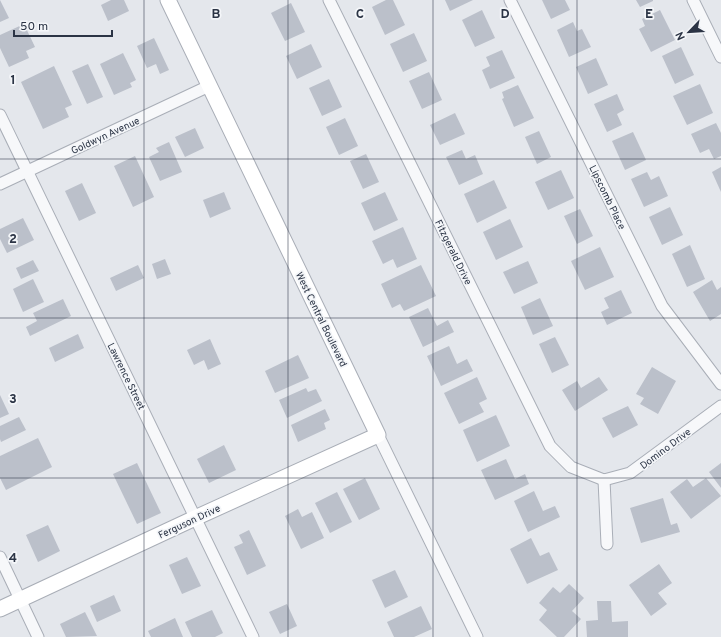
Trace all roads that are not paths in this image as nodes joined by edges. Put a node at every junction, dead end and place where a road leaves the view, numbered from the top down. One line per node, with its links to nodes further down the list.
1 (168, 0): 6 (street, West Central Boulevard)
2 (329, 0): 13 (street, Fitzgerald Drive)
3 (510, 0): 10 (street, Lipscomb Place)
4 (693, 0): 5 (street)
5 (721, 56)
6 (209, 86): 8 (street, Goldwyn Avenue); 12 (street, West Central Boulevard)
7 (0, 115): 8 (street, Lawrence Street)
8 (28, 171): 9 (street, Goldwyn Avenue); 14 (street, Lawrence Street)
9 (0, 184)
10 (721, 384)
11 (721, 406): 13 (street, Domino Drive)
12 (378, 435): 14 (street, Ferguson Drive); 21 (street, West Central Boulevard)
13 (604, 480): 15 (street)
14 (195, 518): 17 (street, Ferguson Drive); 20 (street, Lawrence Street)
15 (607, 544)
16 (0, 557): 17 (street)
17 (21, 600): 18 (street, Ferguson Drive); 19 (street)
18 (0, 609)
19 (38, 637)
20 (254, 637)
21 (477, 637)

